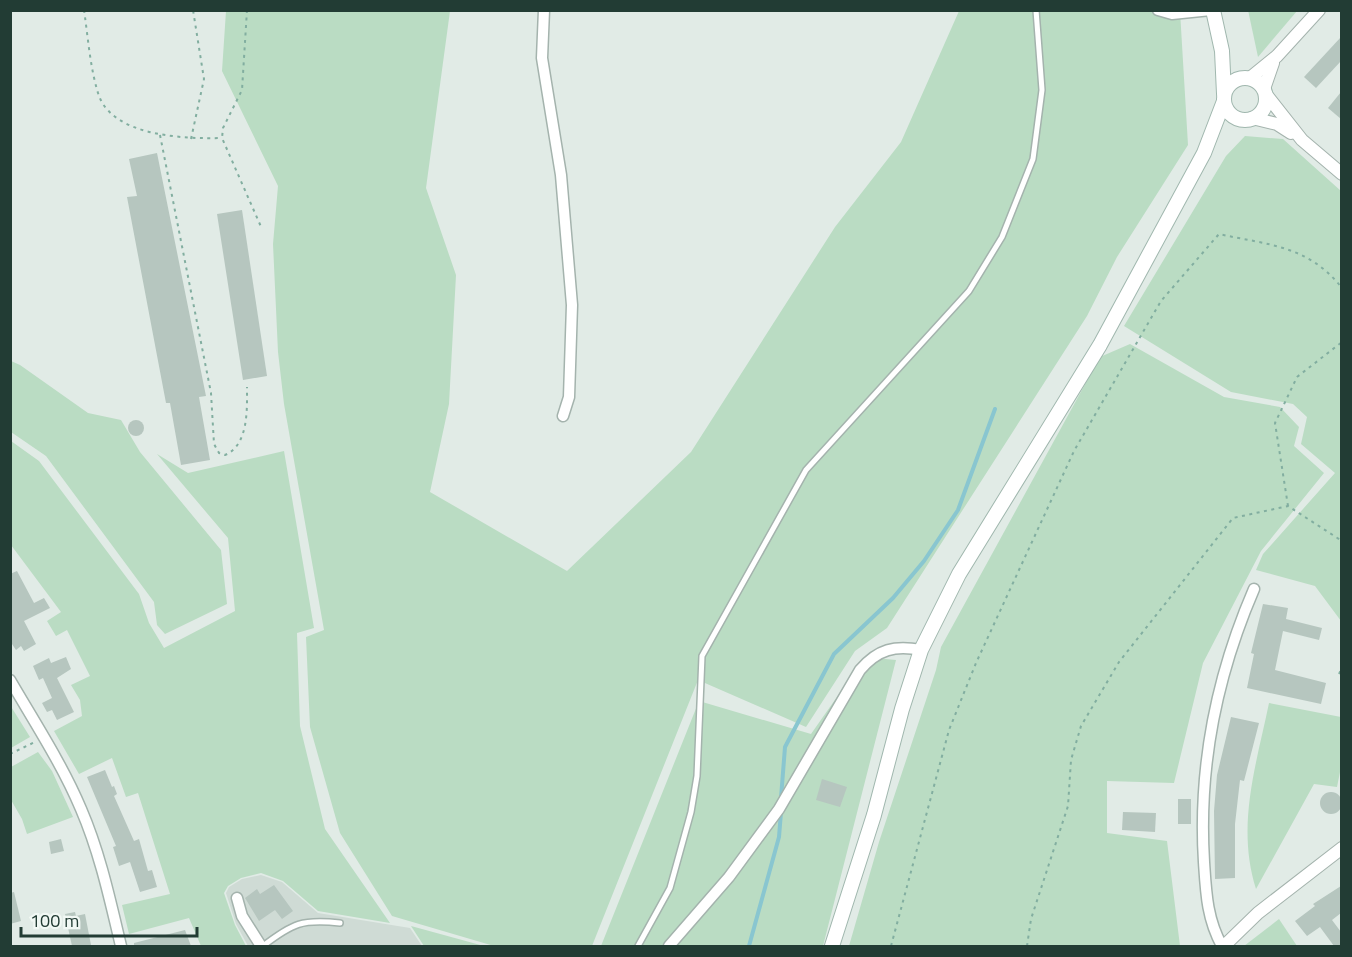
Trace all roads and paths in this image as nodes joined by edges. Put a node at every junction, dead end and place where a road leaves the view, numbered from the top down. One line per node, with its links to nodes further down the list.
1 (84, 10): 15 (path)
2 (193, 10): 17 (path)
3 (247, 10): 16 (path)
4 (544, 10): 25 (street)
5 (1036, 10): 40 (lane)
6 (1158, 10): 7 (street)
7 (1212, 10): 9 (main road)
8 (1319, 10): 10 (street)
9 (1219, 40): 11 (main road); 13 (main road)
10 (1277, 56): 11 (street); 12 (street)
11 (1248, 78): 12 (main road); 13 (main road)
12 (1265, 91): 14 (main road); 18 (street)
13 (1224, 98): 14 (main road); 19 (main road)
14 (1246, 119): 18 (street); 19 (main road)
15 (160, 135): 17 (path); 24 (path)
16 (222, 138): 17 (path); 21 (path)
17 (191, 139)
18 (1302, 140): 20 (street)
19 (1204, 153): 29 (main road)
20 (1341, 174)
21 (262, 229)
22 (1341, 288): 43 (path)
23 (1341, 342): 26 (path)
24 (247, 387)
25 (563, 416)
26 (1288, 506): 27 (path); 44 (path)
27 (1341, 542)
28 (1254, 589): 45 (street)
29 (921, 650): 41 (street); 42 (main road)
30 (1341, 668): 31 (path)
31 (1340, 674)
32 (10, 680): 33 (street)
33 (44, 738): 34 (path); 38 (street)
34 (10, 754)
35 (1341, 848): 45 (street)
36 (237, 898): 39 (street)
37 (340, 923): 39 (lane)
38 (121, 946)
39 (262, 946)
40 (638, 946)
41 (669, 946)
42 (832, 946)
43 (891, 946)
44 (1027, 946)
45 (1223, 946)

